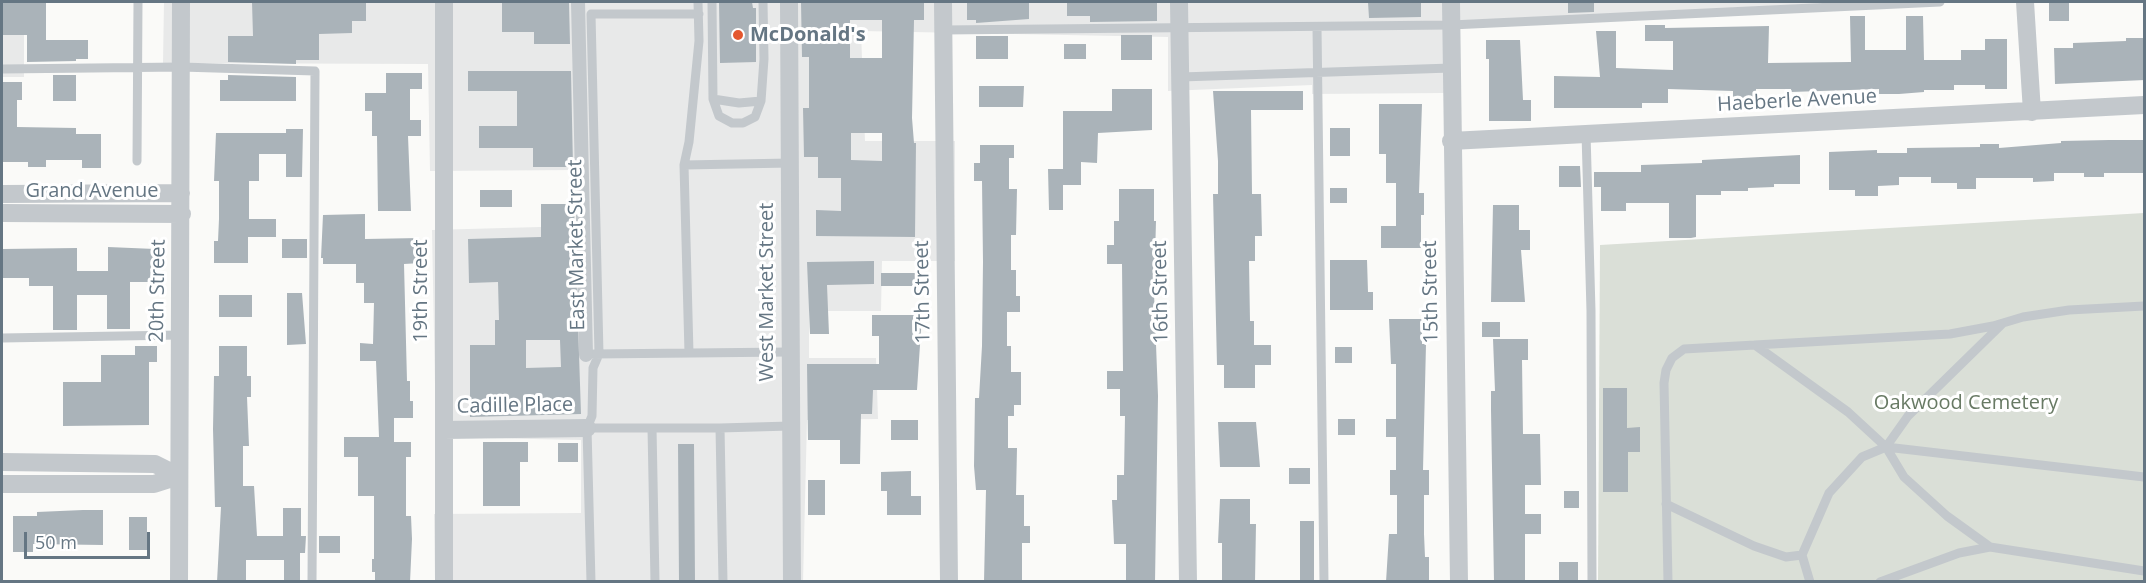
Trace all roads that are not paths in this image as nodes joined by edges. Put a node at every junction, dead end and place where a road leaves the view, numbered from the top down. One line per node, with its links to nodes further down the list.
1 (138, 2): 21 (lane)
2 (181, 2): 20 (street, 20th Street)
3 (444, 2): 53 (street, 19th Street)
4 (578, 2): 48 (street, East Market Street)
5 (698, 2): 15 (lane)
6 (712, 2): 26 (lane)
7 (763, 2): 27 (lane)
8 (789, 2): 33 (street, West Market Street)
9 (943, 2): 19 (street, 17th Street)
10 (1179, 2): 18 (street, 16th Street)
11 (1451, 2): 16 (street, 15th Street)
12 (1940, 2): 14 (lane)
13 (2025, 2): 29 (street)
14 (1762, 6): 16 (lane)
15 (699, 14): 34 (lane); 48 (lane, East Market Street)
16 (1451, 25): 17 (lane); 22 (street, 15th Street)
17 (1317, 27): 18 (lane); 24 (lane)
18 (1180, 28): 19 (lane); 25 (street, 16th Street)
19 (943, 30): 72 (street, 17th Street)
20 (181, 67): 21 (lane); 35 (street, 20th Street); 66 (lane)
21 (138, 68): 23 (lane); 32 (lane)
22 (1451, 68): 24 (lane); 31 (street, 15th Street)
23 (2, 69)
24 (1317, 71): 25 (lane); 74 (lane)
25 (1180, 77): 73 (street, 16th Street)
26 (713, 99): 27 (lane); 27 (lane)
27 (761, 101)
28 (2145, 105): 29 (street, Haeberle Avenue)
29 (2032, 112): 30 (street, Haeberle Avenue)
30 (1586, 133): 31 (street, Haeberle Avenue); 76 (lane)
31 (1451, 141): 75 (street, 15th Street)
32 (137, 161)
33 (790, 164): 34 (lane); 47 (street, West Market Street)
34 (684, 165): 46 (lane)
35 (181, 193): 37 (street); 40 (street, 20th Street)
36 (2, 194): 37 (street)
37 (24, 194): 39 (lane)
38 (2, 213): 39 (street, Grand Avenue)
39 (24, 213): 40 (street, Grand Avenue)
40 (182, 214): 43 (street, 20th Street)
41 (2145, 306): 42 (lane)
42 (2002, 323): 45 (lane); 54 (lane)
43 (180, 335): 44 (lane); 57 (street, 20th Street)
44 (2, 338)
45 (1754, 345): 54 (lane); 61 (lane)
46 (688, 352): 47 (lane); 48 (lane)
47 (789, 352): 49 (street, West Market Street)
48 (593, 354): 50 (lane, East Market Street)
49 (790, 426): 52 (lane); 71 (street, West Market Street)
50 (587, 428): 51 (lane); 53 (street, Cadille Place); 68 (lane, East Market Street)
51 (652, 428): 52 (lane); 69 (lane)
52 (720, 428): 70 (lane)
53 (444, 430): 67 (street, 19th Street)
54 (1886, 447): 58 (lane); 62 (lane); 63 (lane)
55 (2, 462): 56 (street)
56 (23, 463): 57 (street); 60 (lane)
57 (178, 476): 60 (street); 65 (street, 20th Street)
58 (2145, 477)
59 (2, 484): 60 (street)
60 (23, 484)
61 (1666, 504): 63 (lane); 77 (lane)
62 (1990, 547): 64 (lane); 79 (lane)
63 (1802, 555): 78 (lane)
64 (2145, 571)
65 (178, 582)
66 (312, 582)
67 (444, 582)
68 (591, 582)
69 (655, 582)
70 (723, 582)
71 (792, 582)
72 (949, 582)
73 (1188, 582)
74 (1324, 582)
75 (1459, 582)
76 (1592, 582)
77 (1668, 582)
78 (1810, 582)
79 (1880, 582)

